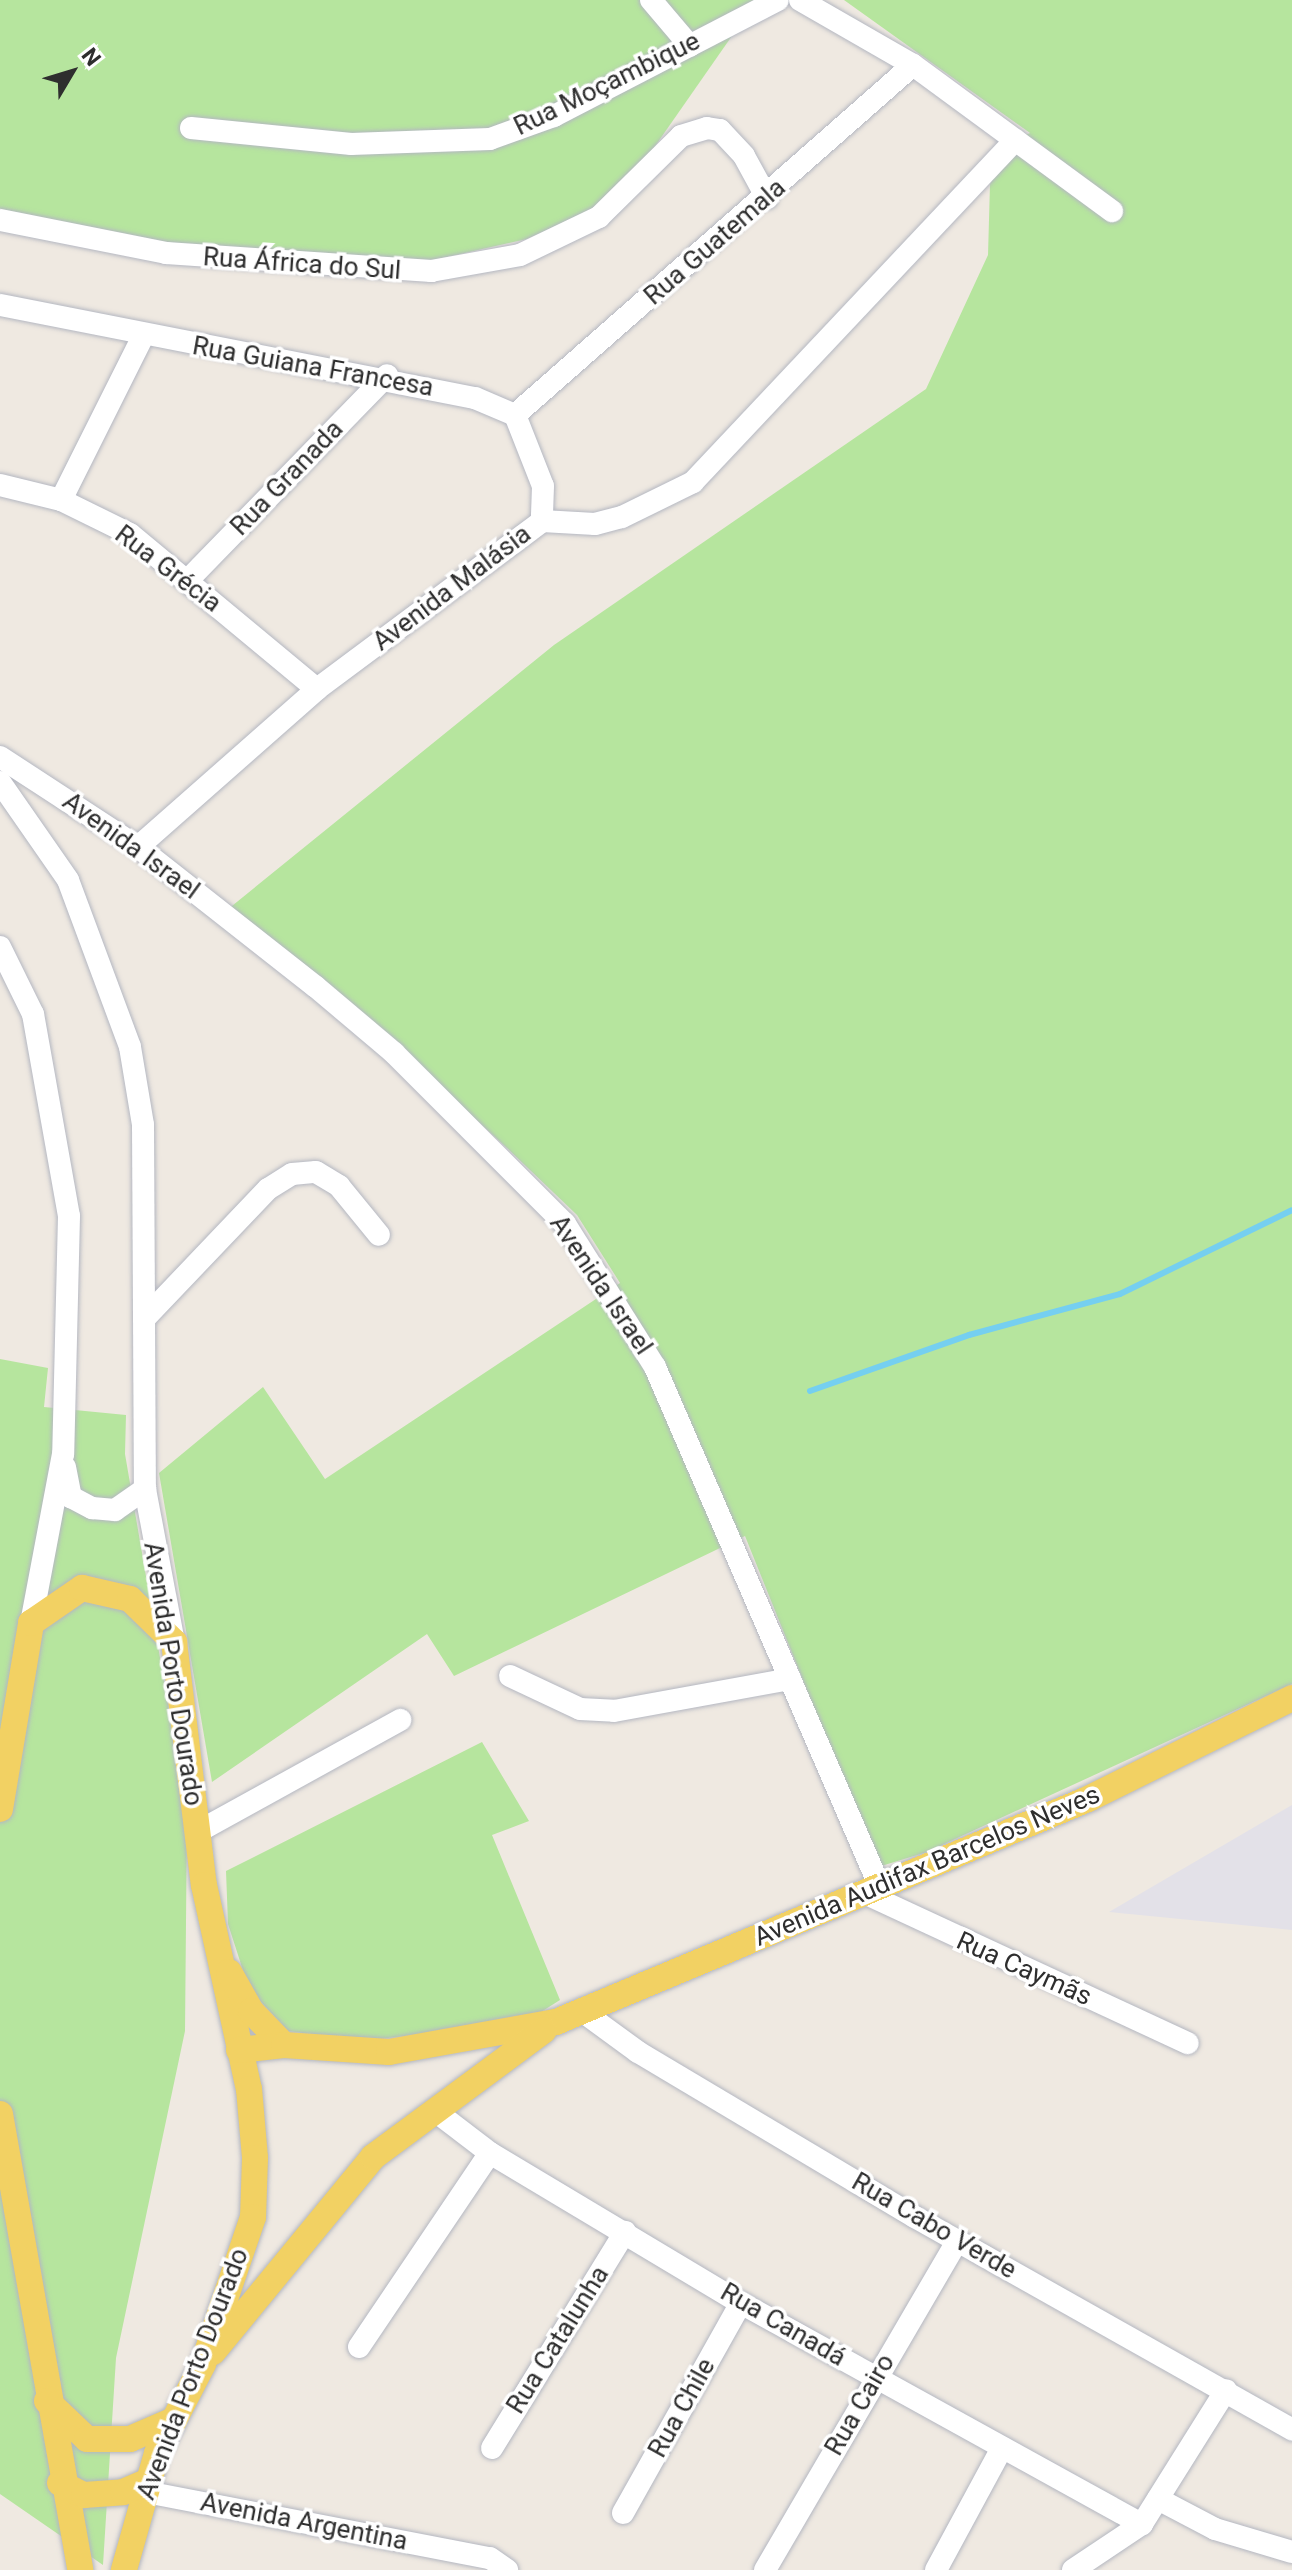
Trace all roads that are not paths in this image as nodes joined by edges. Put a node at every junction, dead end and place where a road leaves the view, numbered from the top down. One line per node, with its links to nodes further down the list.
1 (651, 0): 4 (street)
2 (778, 0): 4 (street, Rua Moçambique)
3 (800, 0): 5 (street)
4 (690, 46): 6 (street, Rua Moçambique)
5 (913, 65): 7 (street); 8 (street, Rua Guatemala)
6 (191, 128)
7 (1015, 140): 9 (street); 17 (street, Avenida Malásia)
8 (767, 198): 10 (street, Rua África do Sul); 14 (street, Rua Guatemala)
9 (1112, 211)
10 (0, 220)
11 (0, 305): 12 (street, Rua Guiana Francesa)
12 (142, 338): 13 (street, Rua Guiana Francesa); 16 (street)
13 (387, 375): 14 (street, Rua Guiana Francesa); 18 (street, Rua Granada)
14 (515, 415): 17 (street)
15 (0, 485): 16 (street, Rua Grécia)
16 (61, 500): 18 (street, Rua Grécia)
17 (542, 521): 19 (street, Avenida Malásia)
18 (187, 581): 19 (street, Rua Grécia)
19 (317, 689): 22 (street, Avenida Malásia)
20 (0, 757): 22 (street, Avenida Israel)
21 (0, 782): 25 (street, Avenida Porto Dourado)
22 (138, 847): 31 (street, Avenida Israel)
23 (0, 947): 26 (street)
24 (379, 1235): 25 (street)
25 (145, 1318): 27 (street, Avenida Porto Dourado)
26 (63, 1454): 27 (street); 28 (street)
27 (145, 1489): 29 (street, Avenida Porto Dourado)
28 (31, 1623): 29 (main road); 34 (main road)
29 (174, 1642): 35 (main road, Avenida Porto Dourado)
30 (510, 1676): 31 (street)
31 (790, 1679): 37 (street, Avenida Israel)
32 (1292, 1698): 37 (main road, Avenida Audifax Barcelos Neves)
33 (400, 1720): 35 (street)
34 (0, 1809)
35 (199, 1831): 36 (main road, Avenida Porto Dourado)
36 (204, 1885): 41 (main road); 42 (main road, Avenida Porto Dourado)
37 (870, 1889): 38 (main road, Avenida Audifax Barcelos Neves); 40 (street, Rua Caymãs)
38 (582, 2011): 39 (main road, Avenida Audifax Barcelos Neves); 47 (street, Rua Cabo Verde)
39 (556, 2022): 41 (main road, Avenida Audifax Barcelos Neves); 43 (main road, Avenida Audifax Barcelos Neves)
40 (1188, 2043)
41 (284, 2045): 42 (main road, Avenida Audifax Barcelos Neves)
42 (239, 2050): 50 (main road, Avenida Porto Dourado)
43 (435, 2111): 45 (street, Rua Canadá); 50 (main road, Avenida Audifax Barcelos Neves)
44 (0, 2114): 53 (main road)
45 (490, 2153): 46 (street, Rua Canadá); 49 (street)
46 (625, 2232): 48 (street, Rua Canadá); 56 (street, Rua Catalunha)
47 (957, 2241): 51 (street, Rua Cairo); 52 (street, Rua Cabo Verde)
48 (741, 2303): 51 (street, Rua Canadá); 61 (street, Rua Chile)
49 (359, 2347)
50 (203, 2364): 54 (main road, Avenida Porto Dourado)
51 (875, 2377): 57 (street, Rua Canadá); 67 (street, Rua Cairo)
52 (1226, 2390): 55 (street, Rua Cabo Verde); 60 (street)
53 (47, 2401): 54 (main road); 58 (main road)
54 (174, 2420): 59 (main road, Avenida Porto Dourado)
55 (1292, 2429)
56 (492, 2448)
57 (1002, 2448): 62 (street, Rua Canadá); 68 (street)
58 (60, 2483): 59 (main road); 64 (main road)
59 (147, 2486): 65 (main road, Avenida Porto Dourado); 66 (street, Avenida Argentina)
60 (1158, 2499): 62 (street); 63 (street)
61 (623, 2513)
62 (1142, 2524): 69 (street)
63 (1292, 2552)
64 (80, 2570)
65 (124, 2570)
66 (507, 2570)
67 (765, 2570)
68 (936, 2570)
69 (1073, 2570)

